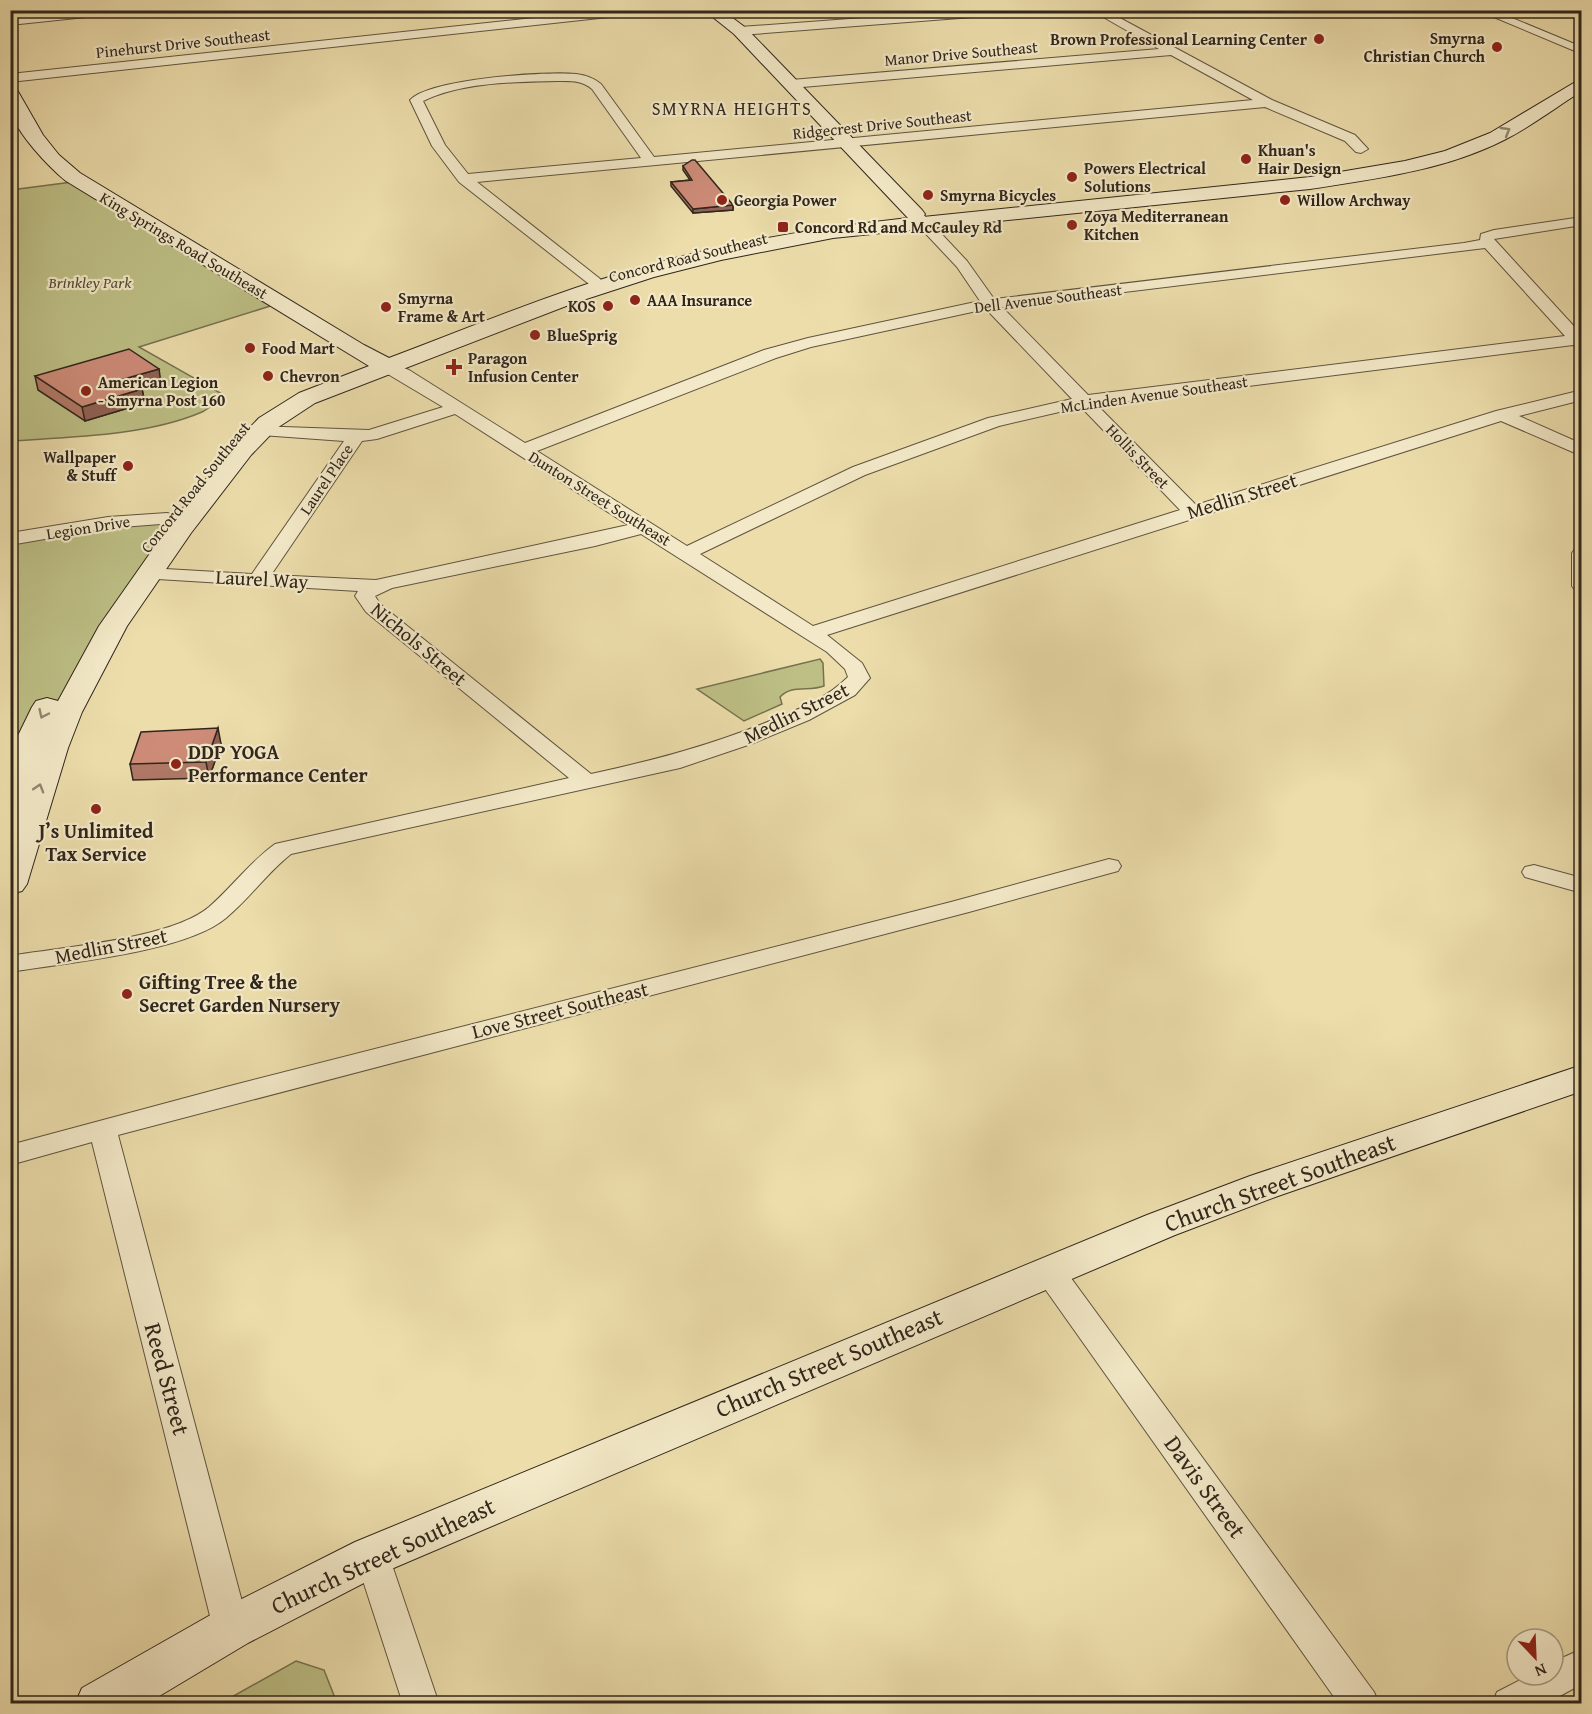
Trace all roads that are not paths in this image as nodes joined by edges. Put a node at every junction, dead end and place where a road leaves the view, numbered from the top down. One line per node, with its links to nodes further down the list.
1 (124, 10): 7 (street)
2 (645, 10): 12 (street, Pinehurst Drive Southeast)
3 (711, 10): 8 (main road)
4 (1024, 10): 8 (street)
5 (1096, 10): 10 (street)
6 (1482, 10): 9 (street)
7 (10, 22)
8 (740, 31): 14 (main road)
9 (1581, 51)
10 (1170, 52): 14 (street, Manor Drive Southeast); 16 (street)
11 (1581, 67): 21 (main road, Concord Road Southeast)
12 (10, 78)
13 (1581, 83): 21 (main road, Concord Road Southeast, one-way to 13)
14 (791, 84): 17 (main road)
15 (10, 92): 27 (main road, King Springs Road Southeast)
16 (1267, 104): 17 (street, Ridgecrest Drive Southeast); 18 (street)
17 (847, 144): 19 (street, Ridgecrest Drive Southeast); 21 (main road)
18 (1361, 148)
19 (650, 162): 20 (street, Ridgecrest Drive Southeast); 20 (street)
20 (464, 178): 24 (street)
21 (920, 219): 24 (main road, Concord Road Southeast); 25 (street, Hollis Street); 27 (main road, Concord Road Southeast)
22 (1581, 222): 23 (street, Dell Avenue Southeast)
23 (1489, 243): 25 (street, Dell Avenue Southeast); 26 (street)
24 (594, 281): 27 (main road, Concord Road Southeast)
25 (990, 304): 29 (street, Hollis Street); 34 (street, Dell Avenue Southeast)
26 (1576, 335): 29 (street, McLinden Avenue Southeast)
27 (380, 362): 30 (street, Dunton Street Southeast); 32 (main road, Concord Road Southeast); 37 (main road, Concord Road Southeast)
28 (1581, 395): 31 (street, Medlin Street)
29 (1085, 401): 36 (street, Hollis Street); 40 (street, McLinden Avenue Southeast)
30 (457, 408): 33 (street, Laurel Place); 34 (street, Dunton Street Southeast)
31 (1503, 415): 35 (street); 36 (street, Medlin Street)
32 (261, 430): 33 (street, Concord Road Southeast); 42 (main road, Concord Road Southeast)
33 (356, 436): 43 (street, Laurel Place)
34 (524, 450): 38 (street, Dunton Street Southeast)
35 (1581, 451)
36 (1191, 512): 46 (street, Medlin Street)
37 (166, 519): 39 (street, Legion Drive); 47 (main road, Concord Road Southeast, one-way to 47)
38 (644, 527): 40 (street, Dunton Street Southeast); 44 (street, Nichols Street)
39 (10, 539)
40 (687, 552): 46 (street, Dunton Street Southeast)
41 (1581, 553): 45 (street)
42 (148, 574): 43 (street, Laurel Way); 52 (main road, Concord Road Southeast, one-way to 42)
43 (258, 579): 44 (street, Laurel Way)
44 (376, 586): 48 (street, Nichols Street)
45 (1581, 586)
46 (811, 633): 48 (street, Medlin Street)
47 (19, 750): 49 (main road, Concord Road Southeast)
48 (588, 782): 54 (street, Medlin Street)
49 (10, 800)
50 (1109, 866): 56 (street, Love Street Southeast)
51 (1534, 872): 53 (street)
52 (10, 884)
53 (1581, 886)
54 (10, 964)
55 (1581, 1077): 58 (main road, Church Street Southeast)
56 (103, 1131): 57 (street, Love Street Southeast); 60 (street, Reed Street)
57 (10, 1155)
58 (1049, 1270): 59 (main road, Church Street Southeast); 64 (street, Davis Street)
59 (372, 1556): 60 (main road, Church Street Southeast); 63 (street)
60 (231, 1628): 62 (main road, Church Street Southeast)
61 (1581, 1665): 65 (street)
62 (100, 1704)
63 (421, 1704)
64 (1361, 1704)
65 (1510, 1704)

